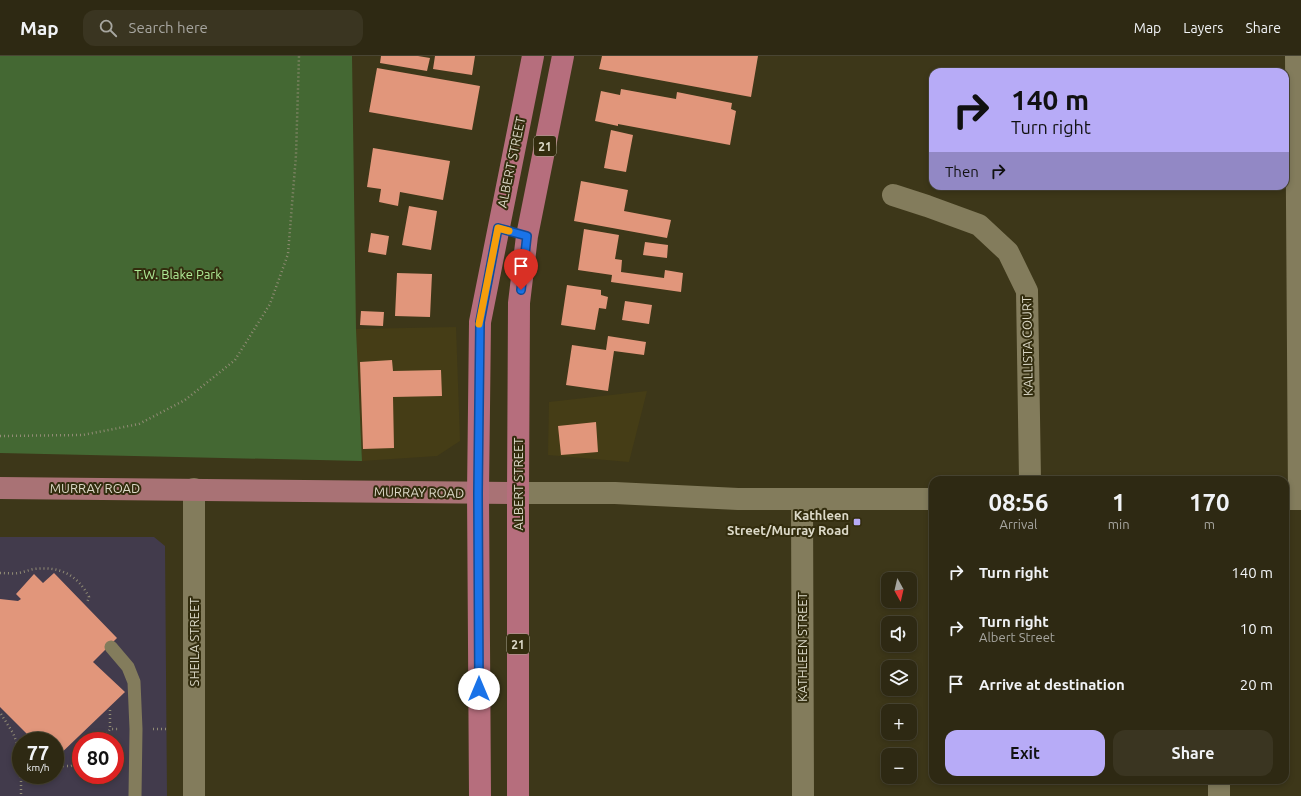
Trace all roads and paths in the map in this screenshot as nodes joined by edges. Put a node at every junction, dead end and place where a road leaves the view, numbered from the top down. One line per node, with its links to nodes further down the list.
1 (299, 56): 8 (path)
2 (533, 56): 6 (highway, ALBERT STREET / 21)
3 (563, 56): 7 (highway, ALBERT STREET / 21)
4 (1296, 56): 16 (street)
5 (893, 195): 9 (street, KALLISTA COURT)
6 (498, 228): 7 (highway); 12 (highway, ALBERT STREET / 21)
7 (527, 236): 13 (highway, ALBERT STREET / 21)
8 (0, 436)
9 (1030, 476)
10 (0, 488): 11 (main road, MURRAY ROAD)
11 (194, 489): 12 (main road, MURRAY ROAD); 30 (street, SHEILA STREET)
12 (478, 493): 13 (main road, MURRAY ROAD); 31 (highway, ALBERT STREET / 21)
13 (518, 493): 14 (street, MURRAY ROAD); 32 (highway, ALBERT STREET / 21)
14 (802, 499): 15 (street, MURRAY ROAD); 33 (street, KATHLEEN STREET)
15 (929, 499)
16 (1295, 499)
17 (0, 573): 18 (path)
18 (87, 603)
19 (111, 647): 29 (lane)
20 (110, 710): 22 (path)
21 (1, 714): 24 (path)
22 (110, 729): 23 (path); 25 (path)
23 (122, 729)
24 (13, 732)
25 (108, 732)
26 (21, 784): 28 (path)
27 (1219, 784): 34 (street)
28 (21, 796)
29 (135, 796)
30 (194, 796)
31 (480, 796)
32 (518, 796)
33 (803, 796)
34 (1219, 796)

